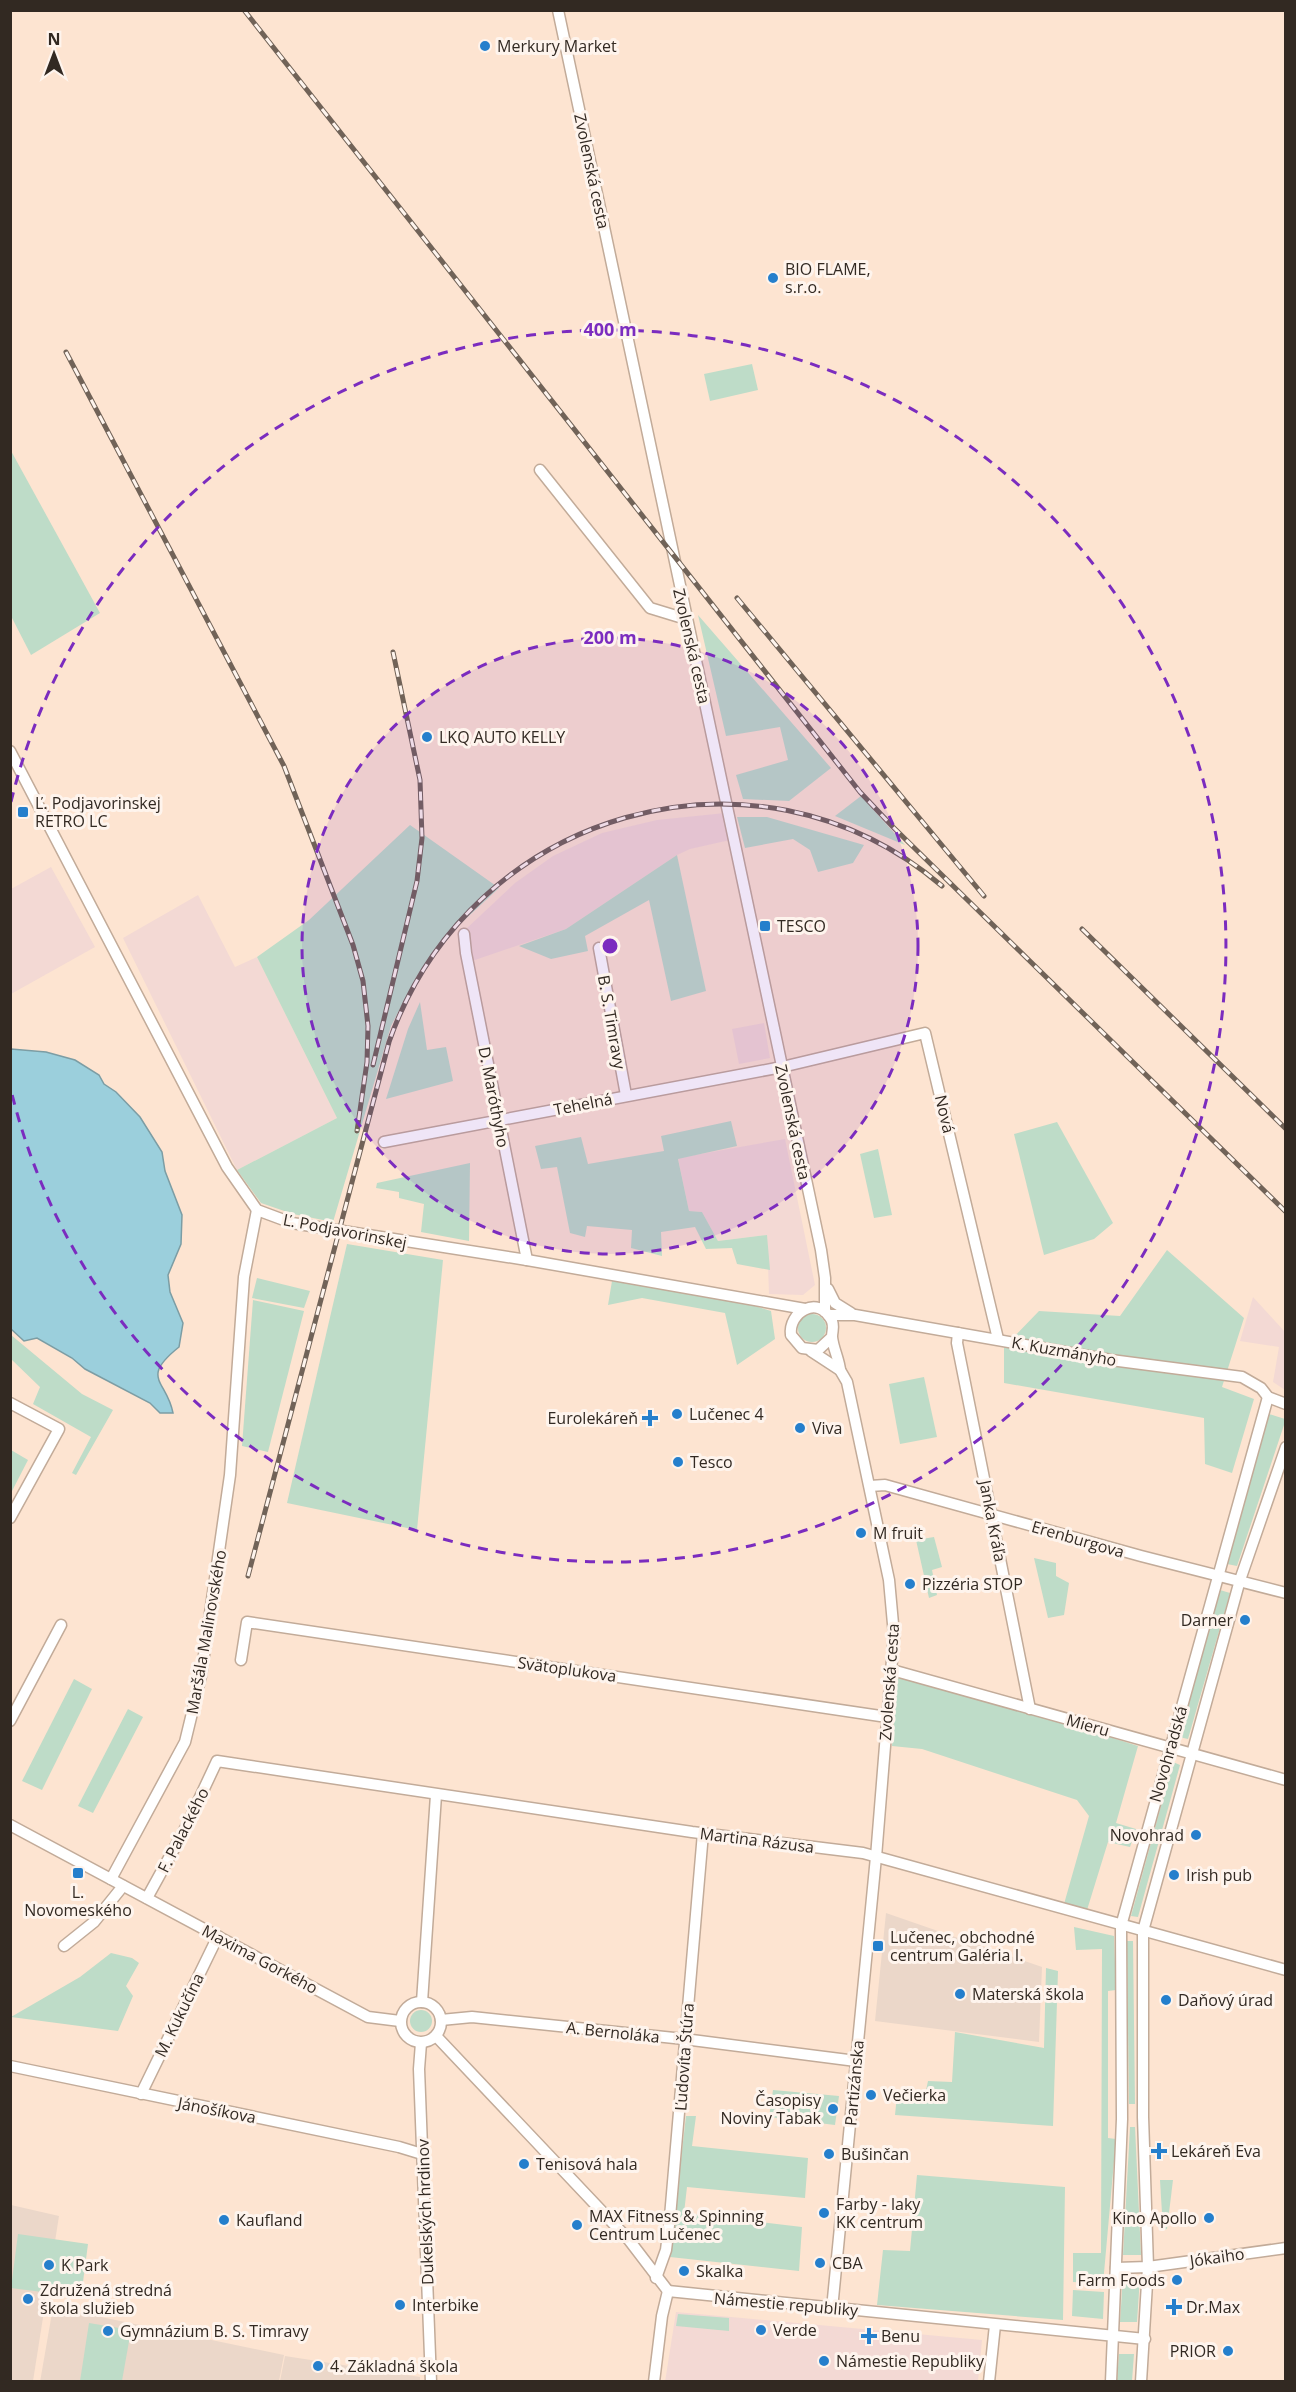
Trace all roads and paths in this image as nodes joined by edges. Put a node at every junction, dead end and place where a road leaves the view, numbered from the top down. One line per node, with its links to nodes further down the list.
1 (558, 10): 3 (street, Zvolenská cesta)
2 (540, 470): 3 (street)
3 (686, 619): 7 (street, Zvolenská cesta)
4 (10, 751): 11 (street)
5 (464, 934): 9 (street, D. Maróthyho)
6 (599, 948): 8 (street, B. S. Timravy)
7 (782, 1067): 8 (street, Tehelná); 13 (street, Zvolenská cesta); 21 (street, Nová)
8 (626, 1095): 9 (street, Tehelná)
9 (498, 1121): 10 (street, Tehelná); 12 (street, D. Maróthyho)
10 (384, 1142)
11 (257, 1210): 12 (street, Ľ. Podjavorinskej); 48 (street, Maršála Malinovského)
12 (527, 1260): 14 (street, Ľ. Podjavorinskej)
13 (825, 1283): 15 (street); 16 (street, Zvolenská cesta); 17 (street, K. Kuzmányho)
14 (772, 1303): 15 (street, Ľ. Podjavorinskej); 18 (street)
15 (807, 1308): 16 (street); 18 (street)
16 (827, 1313): 17 (street, K. Kuzmányho); 19 (street, Zvolenská cesta)
17 (855, 1315): 19 (street); 20 (street, K. Kuzmányho)
18 (791, 1324): 22 (street)
19 (833, 1333): 22 (street); 23 (street, Zvolenská cesta)
20 (957, 1333): 21 (street, K. Kuzmányho); 29 (street, Janka Kráľa)
21 (998, 1339): 24 (street, K. Kuzmányho)
22 (811, 1351): 23 (street)
23 (840, 1370): 28 (street, Zvolenská cesta)
24 (1268, 1397): 26 (street, K. Kuzmányho); 31 (street, Novohradská)
25 (10, 1403): 30 (street)
26 (1286, 1404)
27 (1286, 1447): 32 (street, Novohradská)
28 (870, 1486): 29 (street, Erenburgova); 36 (street, Zvolenská cesta)
29 (992, 1515): 31 (street, Erenburgova); 37 (street, Janka Kráľa)
30 (10, 1518)
31 (1217, 1574): 32 (street, Erenburgova); 40 (street, Novohradská)
32 (1240, 1580): 33 (street, Erenburgova); 41 (street, Novohradská)
33 (1286, 1593)
34 (61, 1625): 39 (street)
35 (241, 1660): 38 (street, Svätoplukova)
36 (892, 1670): 37 (street, Mieru); 38 (street, Zvolenská cesta)
37 (1030, 1708): 40 (street, Mieru)
38 (887, 1717): 47 (street, Zvolenská cesta)
39 (10, 1721)
40 (1170, 1748): 41 (street, Mieru); 51 (street, Novohradská)
41 (1190, 1754): 43 (street, Mieru); 52 (street, Novohradská)
42 (217, 1761): 44 (street, Martina Rázusa); 50 (street, F. Palackého)
43 (1286, 1780)
44 (436, 1795): 46 (street, Martina Rázusa); 56 (street)
45 (10, 1825): 48 (street, Maxima Gorkého)
46 (703, 1833): 47 (street, Martina Rázusa); 60 (street, Ľudovíta Štúra)
47 (876, 1857): 51 (street, Martina Rázusa); 62 (street, Partizánska)
48 (111, 1879): 49 (street, Maxima Gorkého)
49 (123, 1886): 50 (street, Maxima Gorkého); 54 (street)
50 (147, 1898): 53 (street, Maxima Gorkého)
51 (1121, 1926): 52 (street, Martina Rázusa); 66 (street, Novohradská)
52 (1143, 1931): 55 (street, Martina Rázusa); 65 (street, Novohradská)
53 (218, 1936): 58 (street, Maxima Gorkého); 64 (street, M. Kukučína)
54 (64, 1946)
55 (1286, 1970)
56 (422, 2002): 57 (street); 58 (street)
57 (441, 2020): 59 (street); 60 (street, A. Bernoláka)
58 (400, 2021): 61 (street)
59 (436, 2036): 61 (street); 71 (street)
60 (684, 2039): 62 (street, A. Bernoláka); 71 (street, Ľudovíta Štúra)
61 (421, 2043): 67 (street, Dukelských hrdinov)
62 (856, 2061): 73 (street, Partizánska)
63 (10, 2066): 64 (street, Jánošíkova)
64 (141, 2094): 67 (street, Jánošíkova)
65 (1143, 2117): 66 (street); 69 (street, Novohradská)
66 (1122, 2119): 70 (street, Novohradská)
67 (422, 2154): 77 (street, Dukelských hrdinov)
68 (1286, 2248): 69 (street, Jókaiho)
69 (1148, 2266): 70 (street); 76 (street, Novohradská)
70 (1116, 2268): 75 (street, Novohradská)
71 (656, 2278): 72 (street)
72 (668, 2291): 73 (street, Námestie republiky); 78 (street)
73 (832, 2309): 74 (street, Námestie republiky)
74 (995, 2325): 75 (street, Námestie republiky); 79 (street)
75 (1113, 2336): 76 (street); 80 (street, Novohradská)
76 (1145, 2339): 81 (street, Novohradská)
77 (431, 2382)
78 (654, 2382)
79 (989, 2382)
80 (1111, 2382)
81 (1141, 2382)

